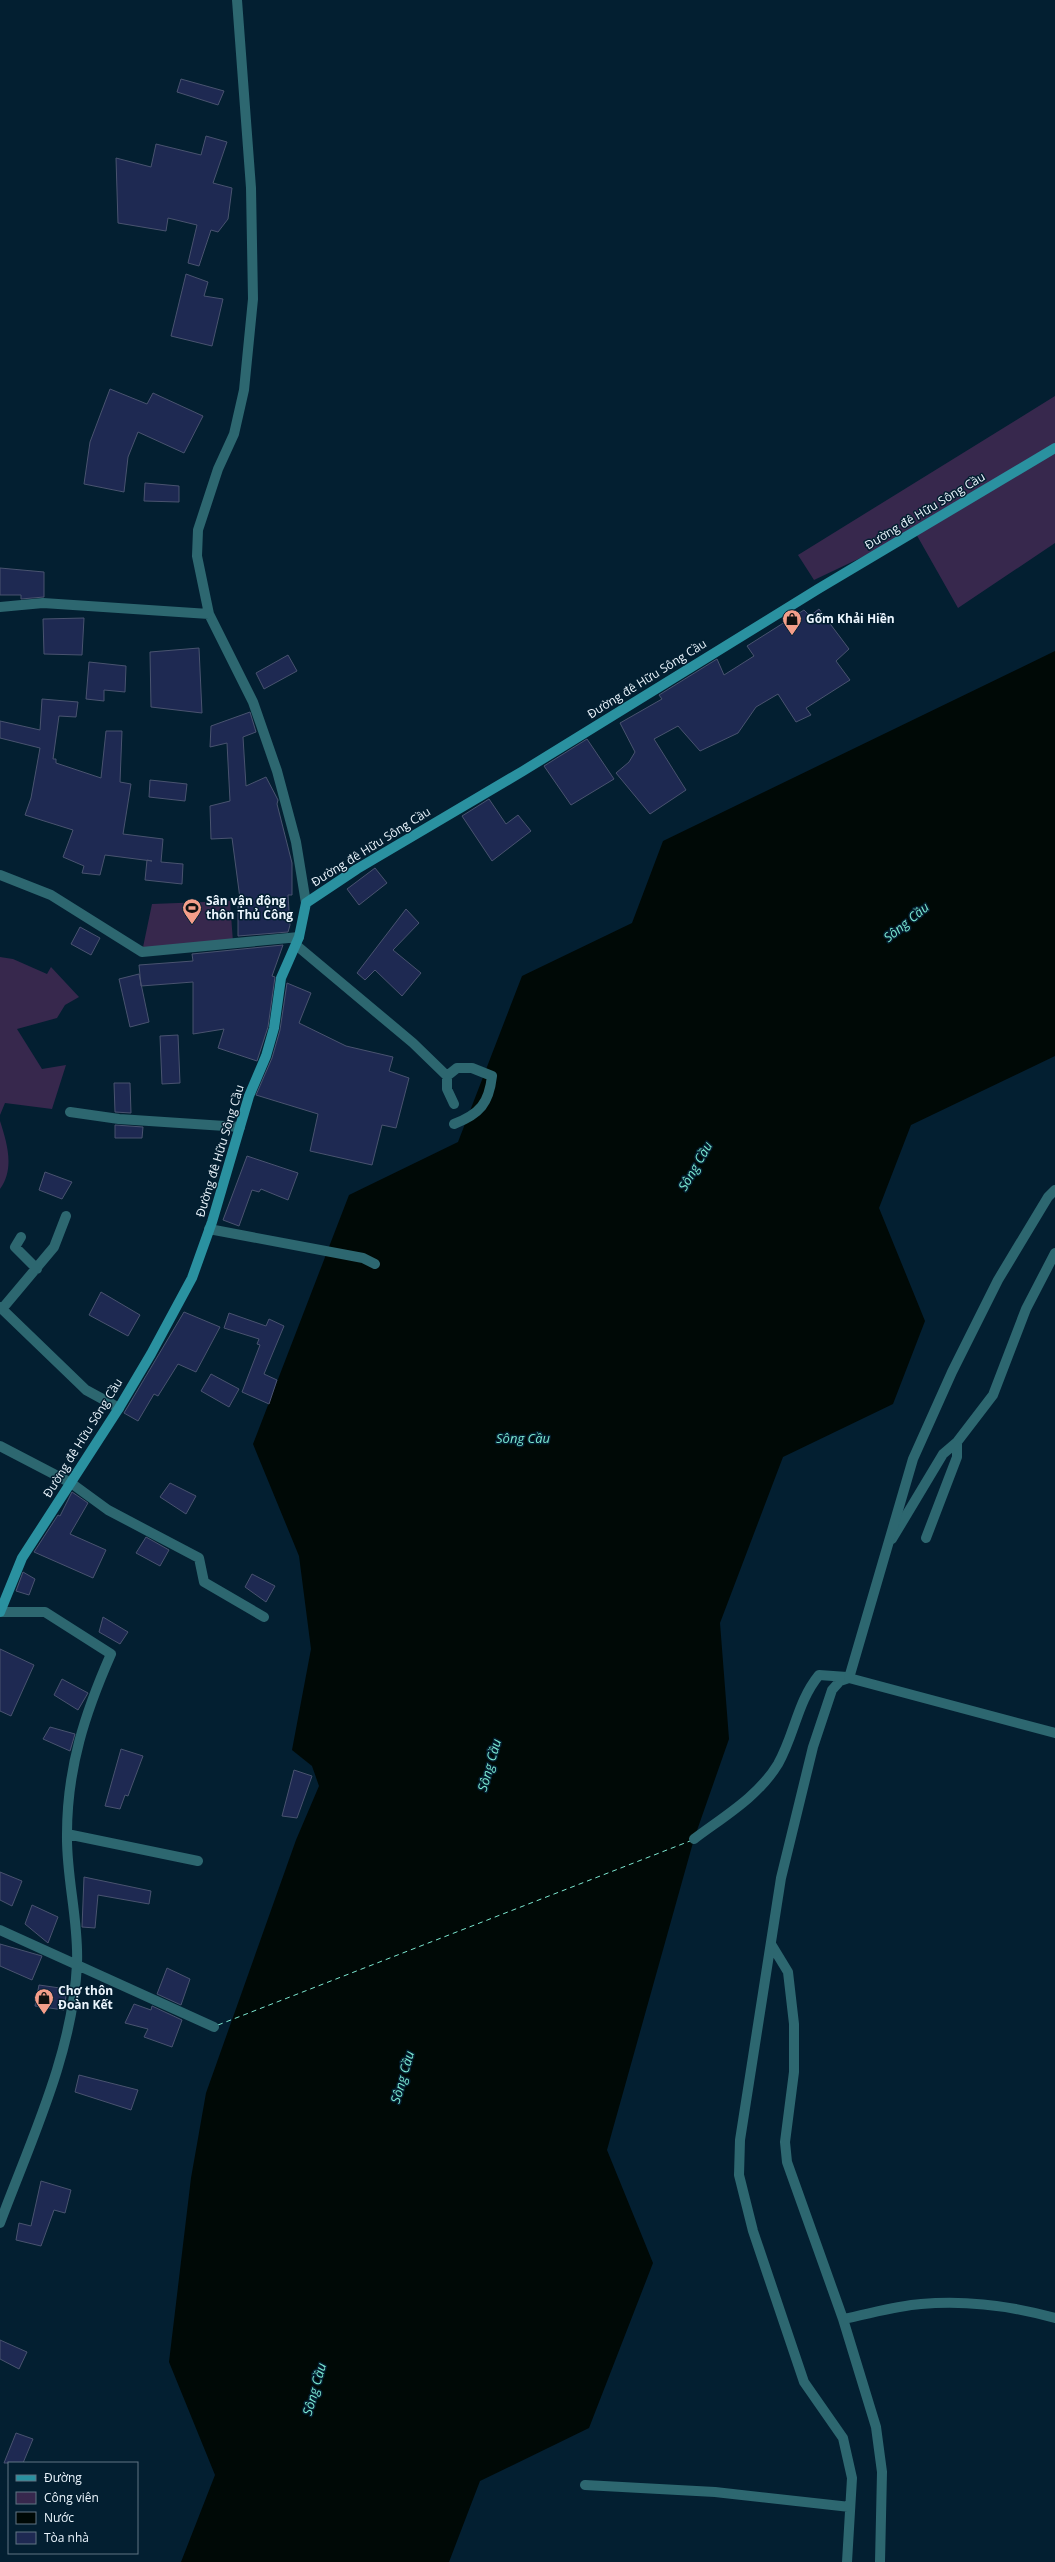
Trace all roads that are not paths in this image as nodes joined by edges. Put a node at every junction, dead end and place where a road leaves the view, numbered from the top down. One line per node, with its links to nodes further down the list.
1 (237, 0): 4 (street)
2 (1055, 448): 6 (main road, Đường đê Hữu Sông Cầu)
3 (0, 607): 4 (street)
4 (209, 614): 6 (street)
5 (0, 875): 7 (street)
6 (306, 903): 7 (main road, Đường đê Hữu Sông Cầu)
7 (298, 941): 8 (street); 12 (main road, Đường đê Hữu Sông Cầu)
8 (447, 1076): 9 (street); 11 (street)
9 (454, 1104)
10 (70, 1112): 12 (street)
11 (454, 1124)
12 (240, 1127): 15 (main road, Đường đê Hữu Sông Cầu)
13 (1055, 1190): 26 (street)
14 (66, 1216): 19 (street)
15 (209, 1229): 18 (street); 21 (main road, Đường đê Hữu Sông Cầu)
16 (21, 1237): 19 (street)
17 (1055, 1253): 22 (street)
18 (375, 1264)
19 (37, 1269): 20 (street)
20 (1, 1308): 21 (street)
21 (119, 1408): 24 (main road, Đường đê Hữu Sông Cầu)
22 (957, 1442): 25 (street); 26 (street)
23 (0, 1446): 24 (street)
24 (71, 1483): 27 (main road, Đường đê Hữu Sông Cầu); 28 (street)
25 (926, 1538)
26 (892, 1539): 29 (street)
27 (0, 1612): 31 (street)
28 (264, 1617)
29 (849, 1678): 30 (street); 32 (street); 35 (street)
30 (1055, 1733)
31 (67, 1834): 33 (street); 36 (street)
32 (694, 1839)
33 (198, 1861)
34 (0, 1930): 36 (street)
35 (771, 1944): 40 (street); 42 (street)
36 (77, 1963): 37 (street); 38 (street)
37 (214, 2027)
38 (0, 2223)
39 (1055, 2318): 40 (street)
40 (843, 2319): 44 (street)
41 (585, 2485): 42 (street)
42 (850, 2507): 43 (street)
43 (847, 2562)
44 (880, 2562)

